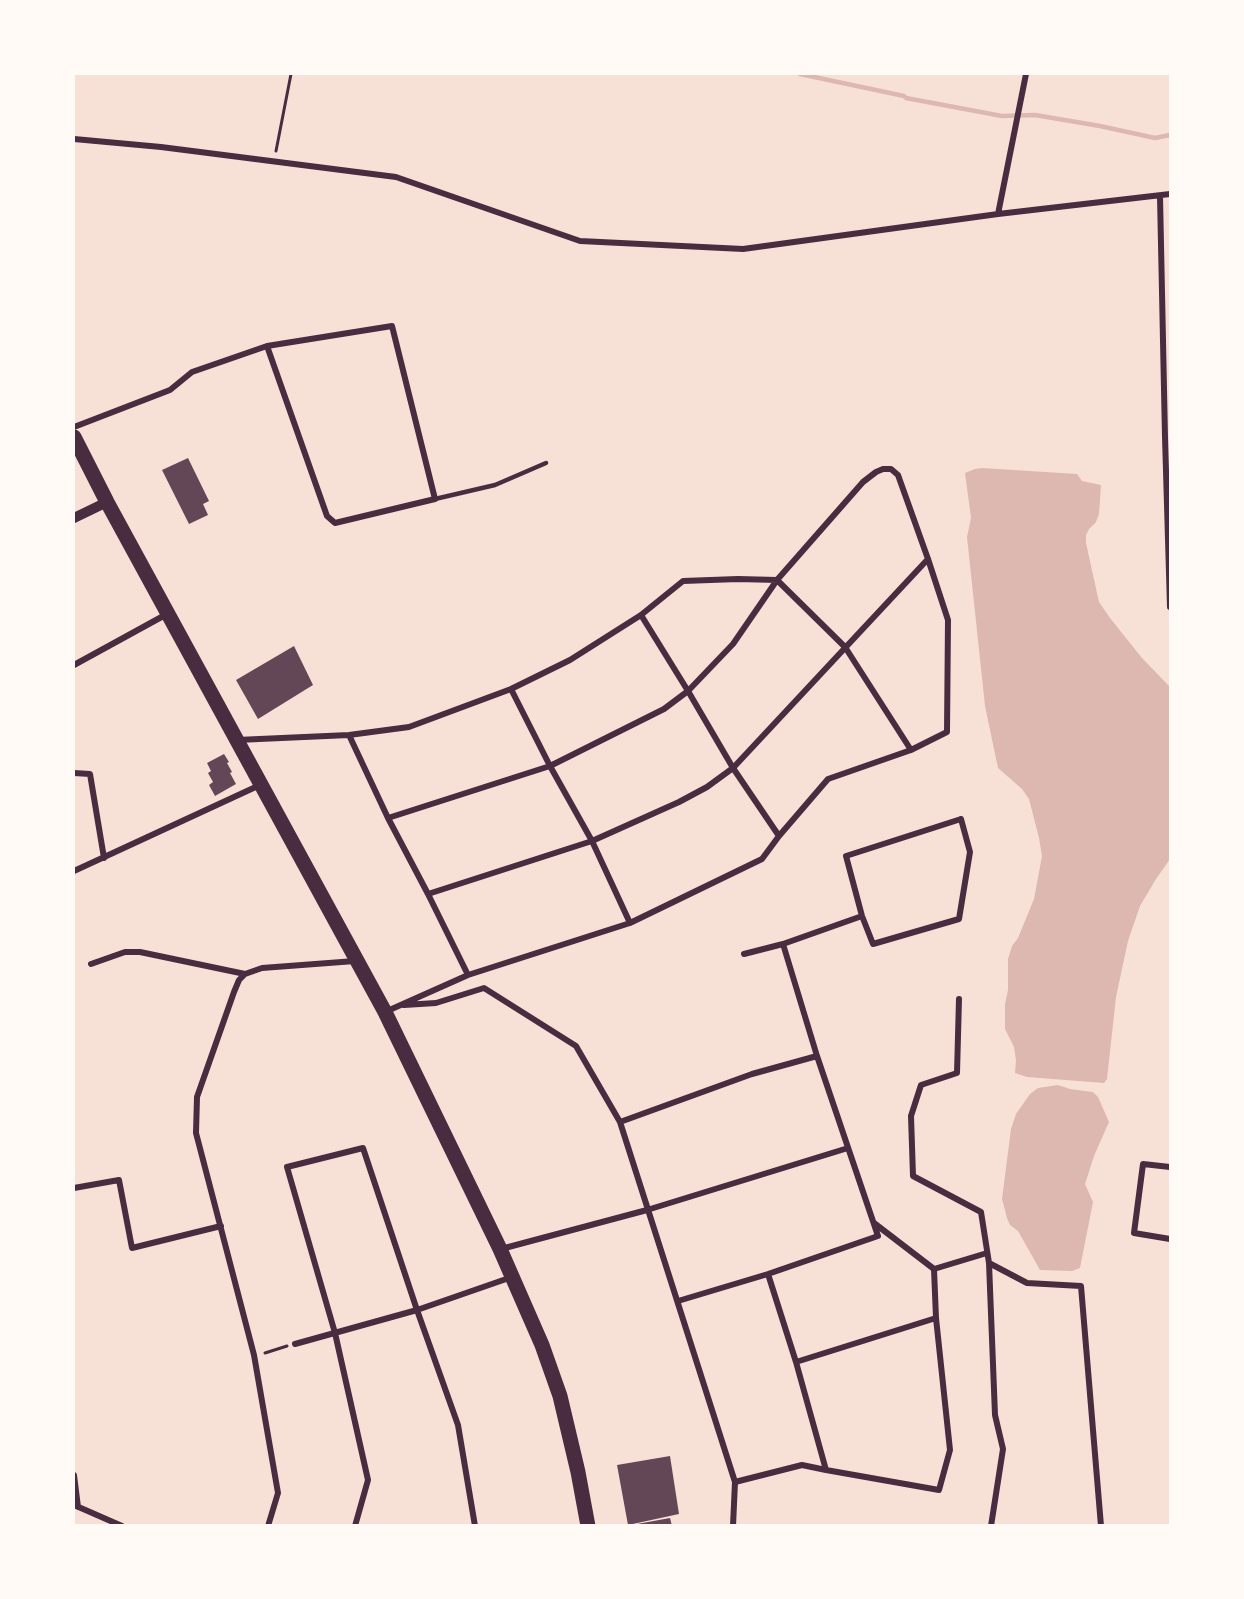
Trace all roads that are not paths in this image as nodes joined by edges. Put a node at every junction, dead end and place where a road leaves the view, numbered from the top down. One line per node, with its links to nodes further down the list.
1 (1026, 74): 5 (street)
2 (74, 139): 5 (street)
3 (1170, 194): 4 (street)
4 (1160, 196): 5 (street); 6 (street)
5 (998, 214)
6 (1162, 341): 7 (street); 11 (street)
7 (1170, 342)
8 (267, 346): 9 (street); 13 (street); 13 (street)
9 (74, 427)
10 (74, 437): 14 (main road)
11 (1168, 437): 16 (street)
12 (546, 463): 13 (lane)
13 (435, 499)
14 (107, 502): 15 (street); 20 (main road)
15 (74, 518)
16 (1169, 546): 19 (street)
17 (928, 559): 18 (street); 22 (street); 28 (street)
18 (777, 580): 21 (street); 22 (street); 25 (street)
19 (1170, 607)
20 (167, 614): 23 (street); 27 (main road)
21 (641, 615): 24 (street); 25 (street)
22 (845, 647): 28 (street); 30 (street)
23 (75, 662)
24 (511, 689): 26 (street); 29 (street)
25 (688, 691): 29 (street); 30 (street)
26 (349, 735): 27 (street); 33 (street)
27 (236, 740): 32 (main road)
28 (911, 750): 34 (street)
29 (550, 766): 33 (street); 35 (street)
30 (733, 768): 34 (street); 35 (street)
31 (74, 773): 36 (street)
32 (261, 785): 36 (street); 43 (main road)
33 (388, 818): 38 (street)
34 (779, 836): 40 (street)
35 (592, 841): 38 (street); 40 (street)
36 (104, 858): 37 (street)
37 (74, 871)
38 (428, 894): 46 (street)
39 (862, 916): 39 (street); 41 (street)
40 (630, 923): 46 (street)
41 (783, 944): 42 (street); 49 (street)
42 (744, 954)
43 (356, 961): 45 (street); 48 (main road)
44 (91, 964): 45 (street)
45 (245, 974): 56 (street)
46 (468, 975): 48 (street)
47 (959, 999): 59 (street)
48 (391, 1009): 50 (street); 58 (main road)
49 (817, 1056): 50 (street); 51 (street)
50 (620, 1122): 54 (street)
51 (848, 1148): 54 (street); 55 (street)
52 (1170, 1167): 57 (street)
53 (74, 1188): 56 (street)
54 (647, 1210): 58 (street); 64 (street)
55 (874, 1223): 61 (street); 62 (street)
56 (221, 1226): 75 (street)
57 (1170, 1239)
58 (500, 1249): 63 (main road)
59 (987, 1253): 60 (street); 61 (street)
60 (989, 1263): 80 (street); 81 (street)
61 (934, 1269): 66 (street)
62 (768, 1274): 64 (street); 69 (street)
63 (513, 1276): 65 (street); 78 (main road)
64 (678, 1301): 72 (street)
65 (417, 1310): 67 (street); 67 (street); 77 (street)
66 (936, 1318): 69 (street); 70 (street)
67 (335, 1333): 68 (street); 76 (street)
68 (295, 1344)
69 (796, 1362): 70 (street)
70 (826, 1470): 72 (street)
71 (74, 1475): 73 (street)
72 (735, 1482): 79 (street)
73 (76, 1506): 74 (street)
74 (122, 1526)
75 (268, 1526)
76 (355, 1526)
77 (475, 1526)
78 (588, 1526)
79 (733, 1526)
80 (991, 1526)
81 (1101, 1526)

